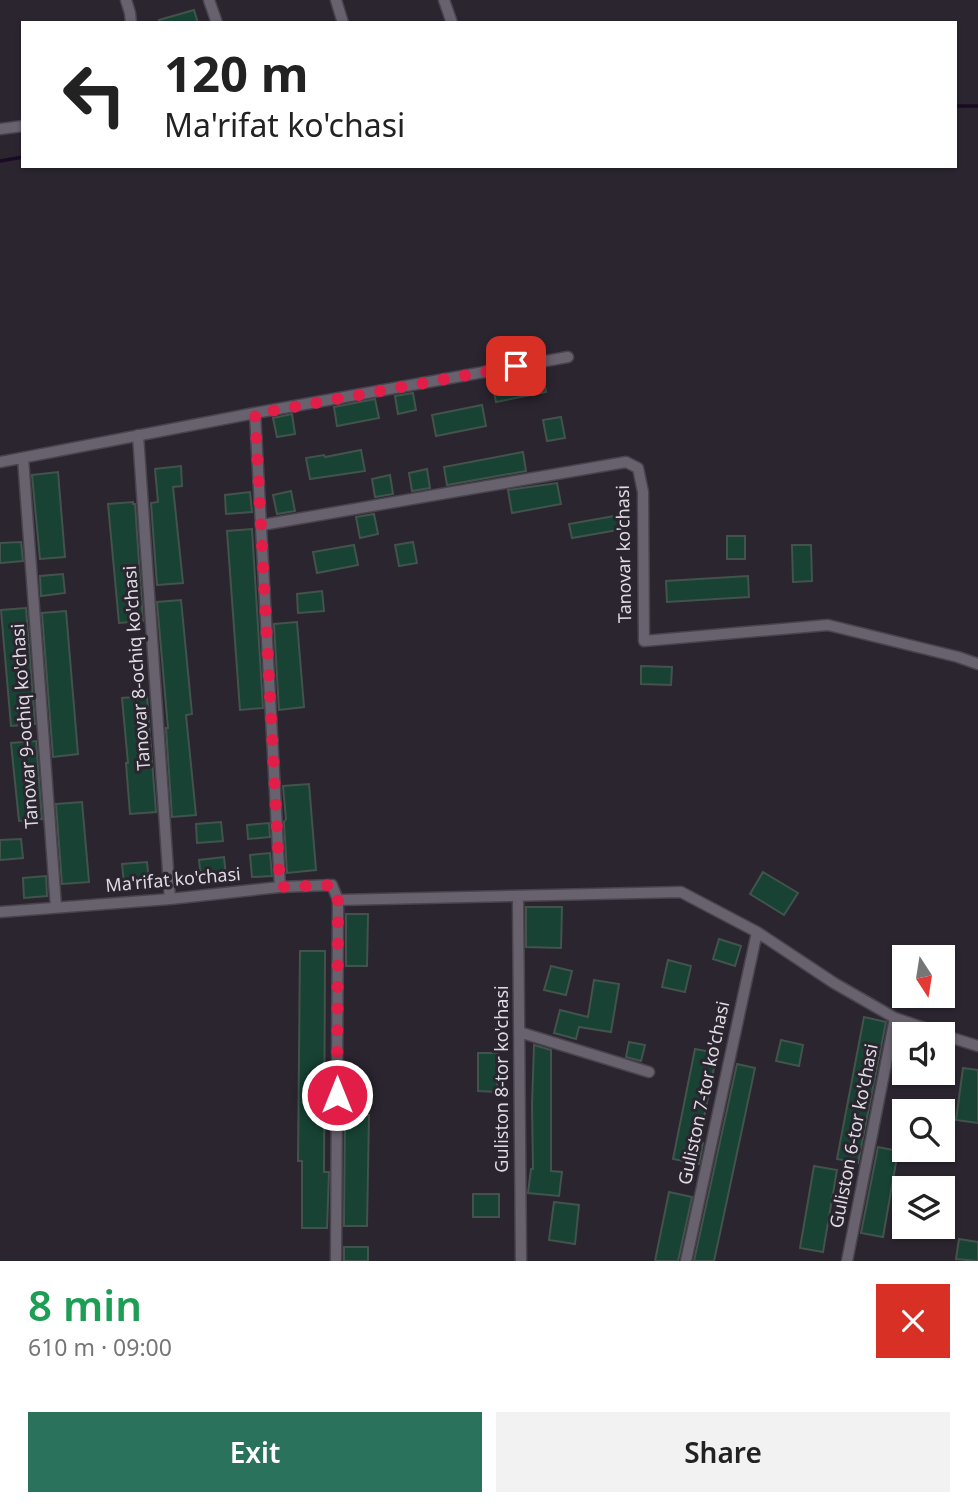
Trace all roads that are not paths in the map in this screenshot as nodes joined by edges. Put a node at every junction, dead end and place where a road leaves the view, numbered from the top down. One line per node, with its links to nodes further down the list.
1 (125, 0): 5 (street)
2 (209, 0): 6 (street)
3 (336, 0): 7 (street)
4 (444, 0): 8 (street)
5 (131, 21)
6 (215, 21)
7 (342, 21)
8 (451, 21)
9 (21, 126): 10 (street)
10 (0, 129)
11 (568, 357): 12 (street)
12 (255, 414): 13 (street); 16 (street)
13 (138, 435): 14 (street); 20 (street, Tanovar 8-ochiq ko'chasi)
14 (23, 458): 15 (street); 22 (street, Tanovar 9-ochiq ko'chasi)
15 (0, 462)
16 (262, 525): 17 (street, Tanovar ko'chasi); 18 (street)
17 (978, 664)
18 (280, 887): 20 (street, Ma'rifat ko'chasi); 21 (street, Ma'rifat ko'chasi)
19 (518, 897): 21 (street); 24 (street); 27 (street, Guliston 8-tor ko'chasi)
20 (170, 899): 22 (street, Ma'rifat ko'chasi)
21 (338, 900): 31 (street)
22 (56, 907): 23 (street, Ma'rifat ko'chasi)
23 (0, 912)
24 (757, 932): 25 (street); 33 (street, Guliston 7-tor ko'chasi)
25 (895, 1018): 26 (street); 34 (street, Guliston 6-tor ko'chasi)
26 (907, 1022)
27 (519, 1032): 30 (street); 32 (street, Guliston 8-tor ko'chasi)
28 (955, 1037): 29 (street)
29 (977, 1042)
30 (649, 1072)
31 (336, 1261)
32 (521, 1261)
33 (686, 1261)
34 (847, 1261)

